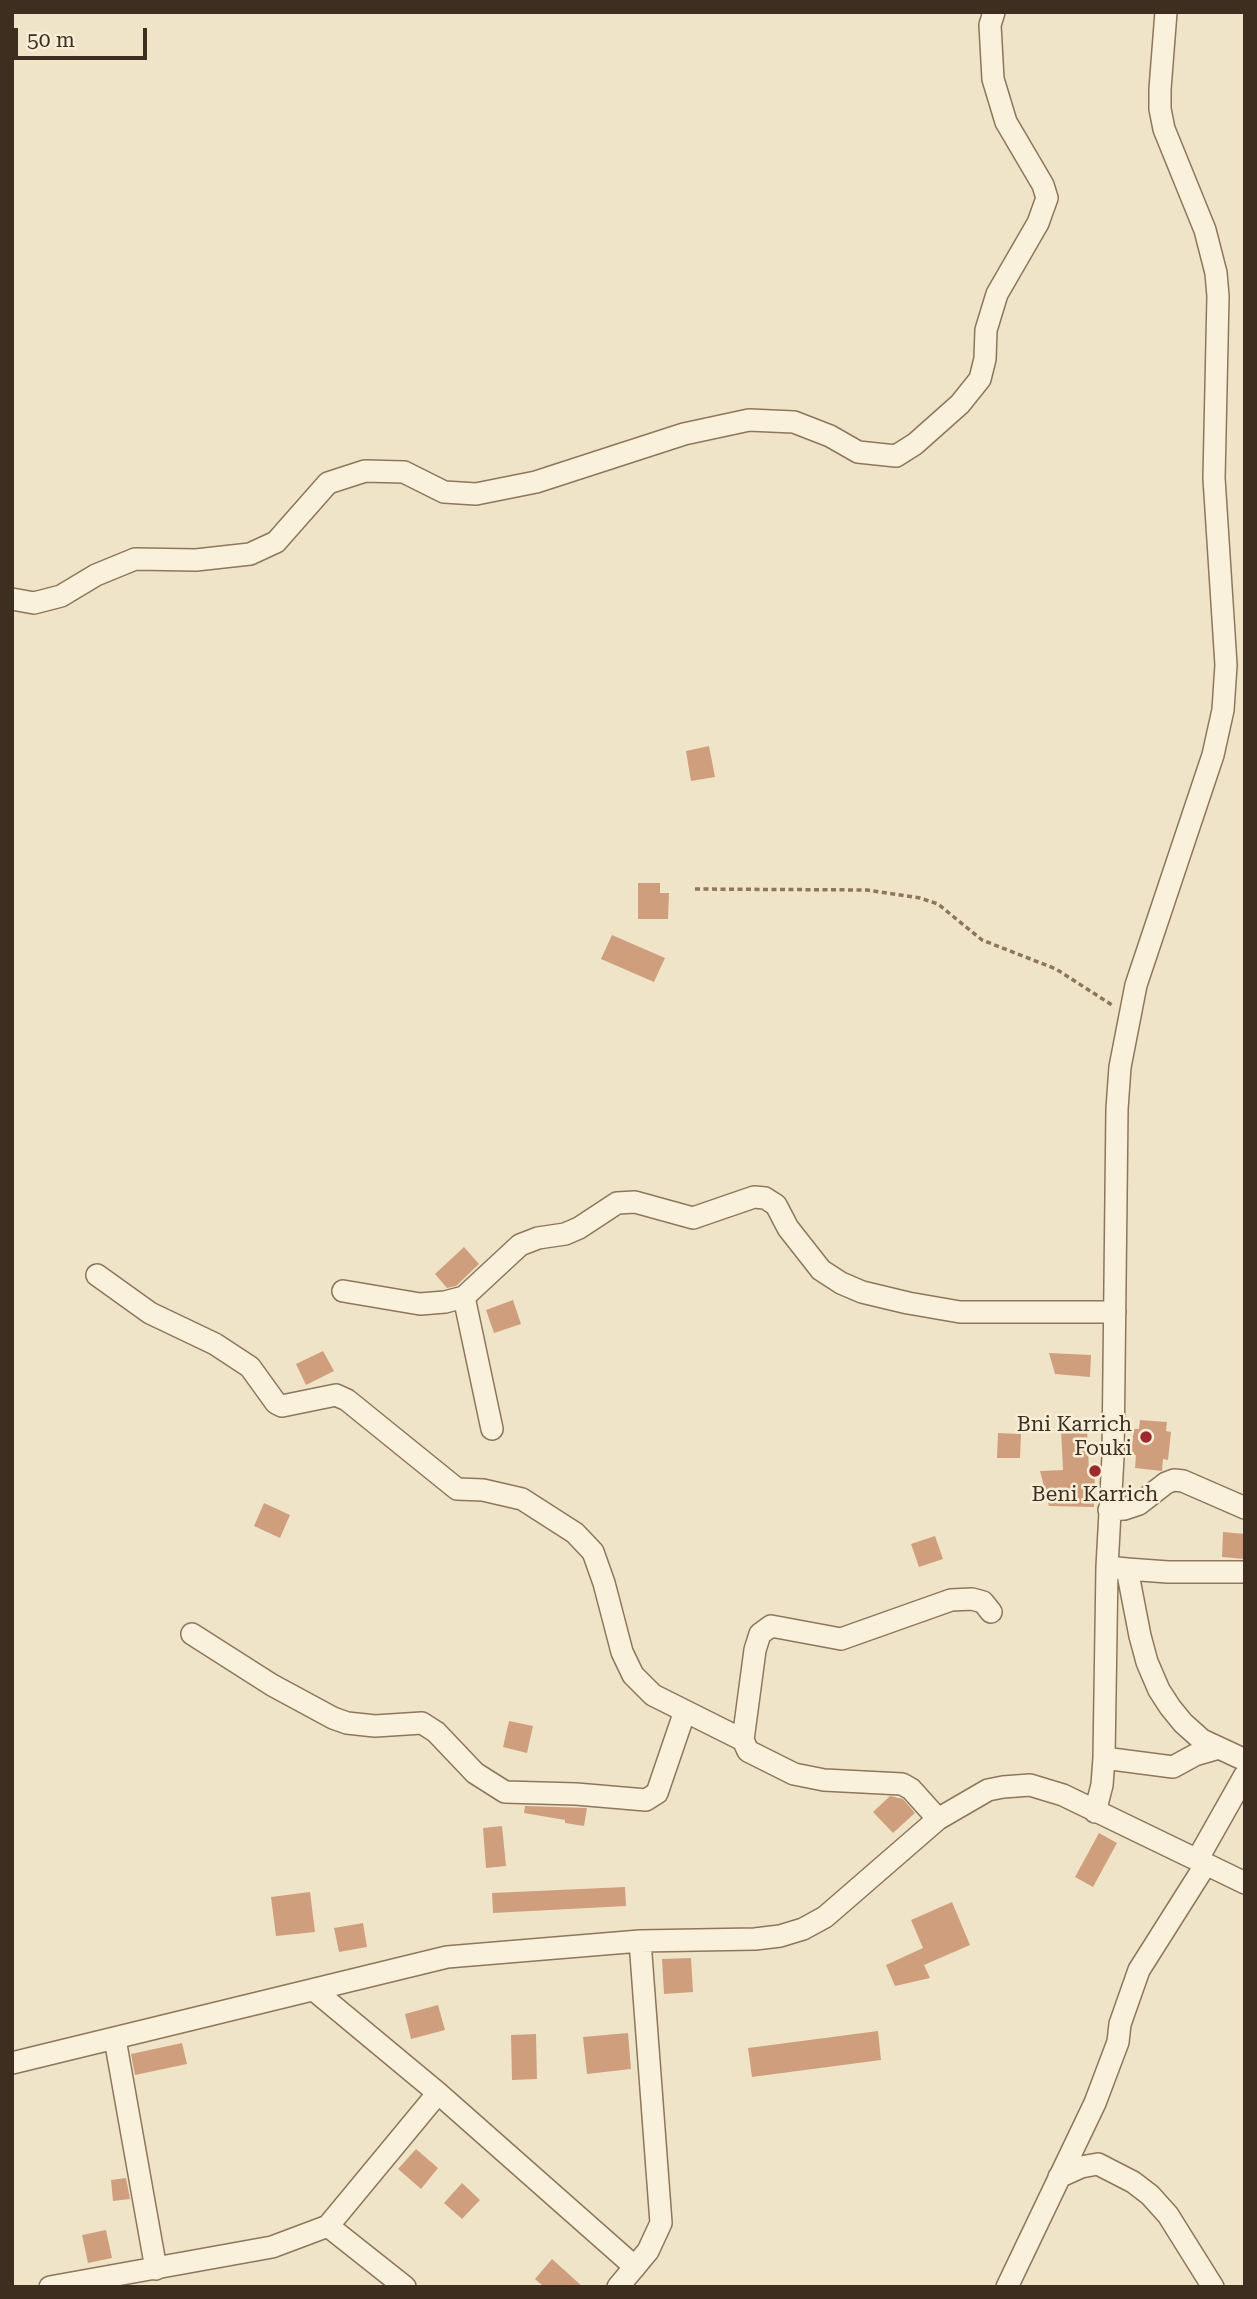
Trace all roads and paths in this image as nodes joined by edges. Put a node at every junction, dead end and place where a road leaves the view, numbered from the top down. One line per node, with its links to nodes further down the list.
1 (994, 12): 3 (street)
2 (1166, 12): 5 (street)
3 (12, 599)
4 (695, 889): 5 (path)
5 (1129, 1015): 9 (street)
6 (97, 1275): 17 (street)
7 (343, 1292): 8 (street)
8 (464, 1297): 9 (street); 10 (street)
9 (1115, 1312): 12 (street)
10 (492, 1429)
11 (1245, 1508): 12 (street)
12 (1109, 1510): 13 (street)
13 (1117, 1568): 14 (street); 19 (street); 20 (street)
14 (1245, 1572)
15 (990, 1612): 18 (street)
16 (192, 1634): 17 (street)
17 (685, 1711): 18 (street)
18 (743, 1740): 24 (street)
19 (1219, 1748): 20 (street); 21 (street)
20 (1104, 1758): 23 (street)
21 (1245, 1760)
22 (1245, 1775): 25 (street)
23 (1095, 1812): 24 (street); 25 (street)
24 (939, 1819): 27 (street)
25 (1202, 1862): 26 (street); 32 (street)
26 (1245, 1882)
27 (640, 1941): 28 (street); 34 (street)
28 (314, 1990): 29 (street); 31 (street)
29 (115, 2039): 30 (street); 35 (street)
30 (12, 2063)
31 (438, 2093): 33 (street); 34 (street)
32 (1059, 2177): 39 (street); 40 (street)
33 (328, 2226): 35 (street); 37 (street)
34 (635, 2267): 38 (street)
35 (156, 2269): 36 (street)
36 (50, 2287)
37 (405, 2287)
38 (618, 2287)
39 (1007, 2287)
40 (1213, 2287)

